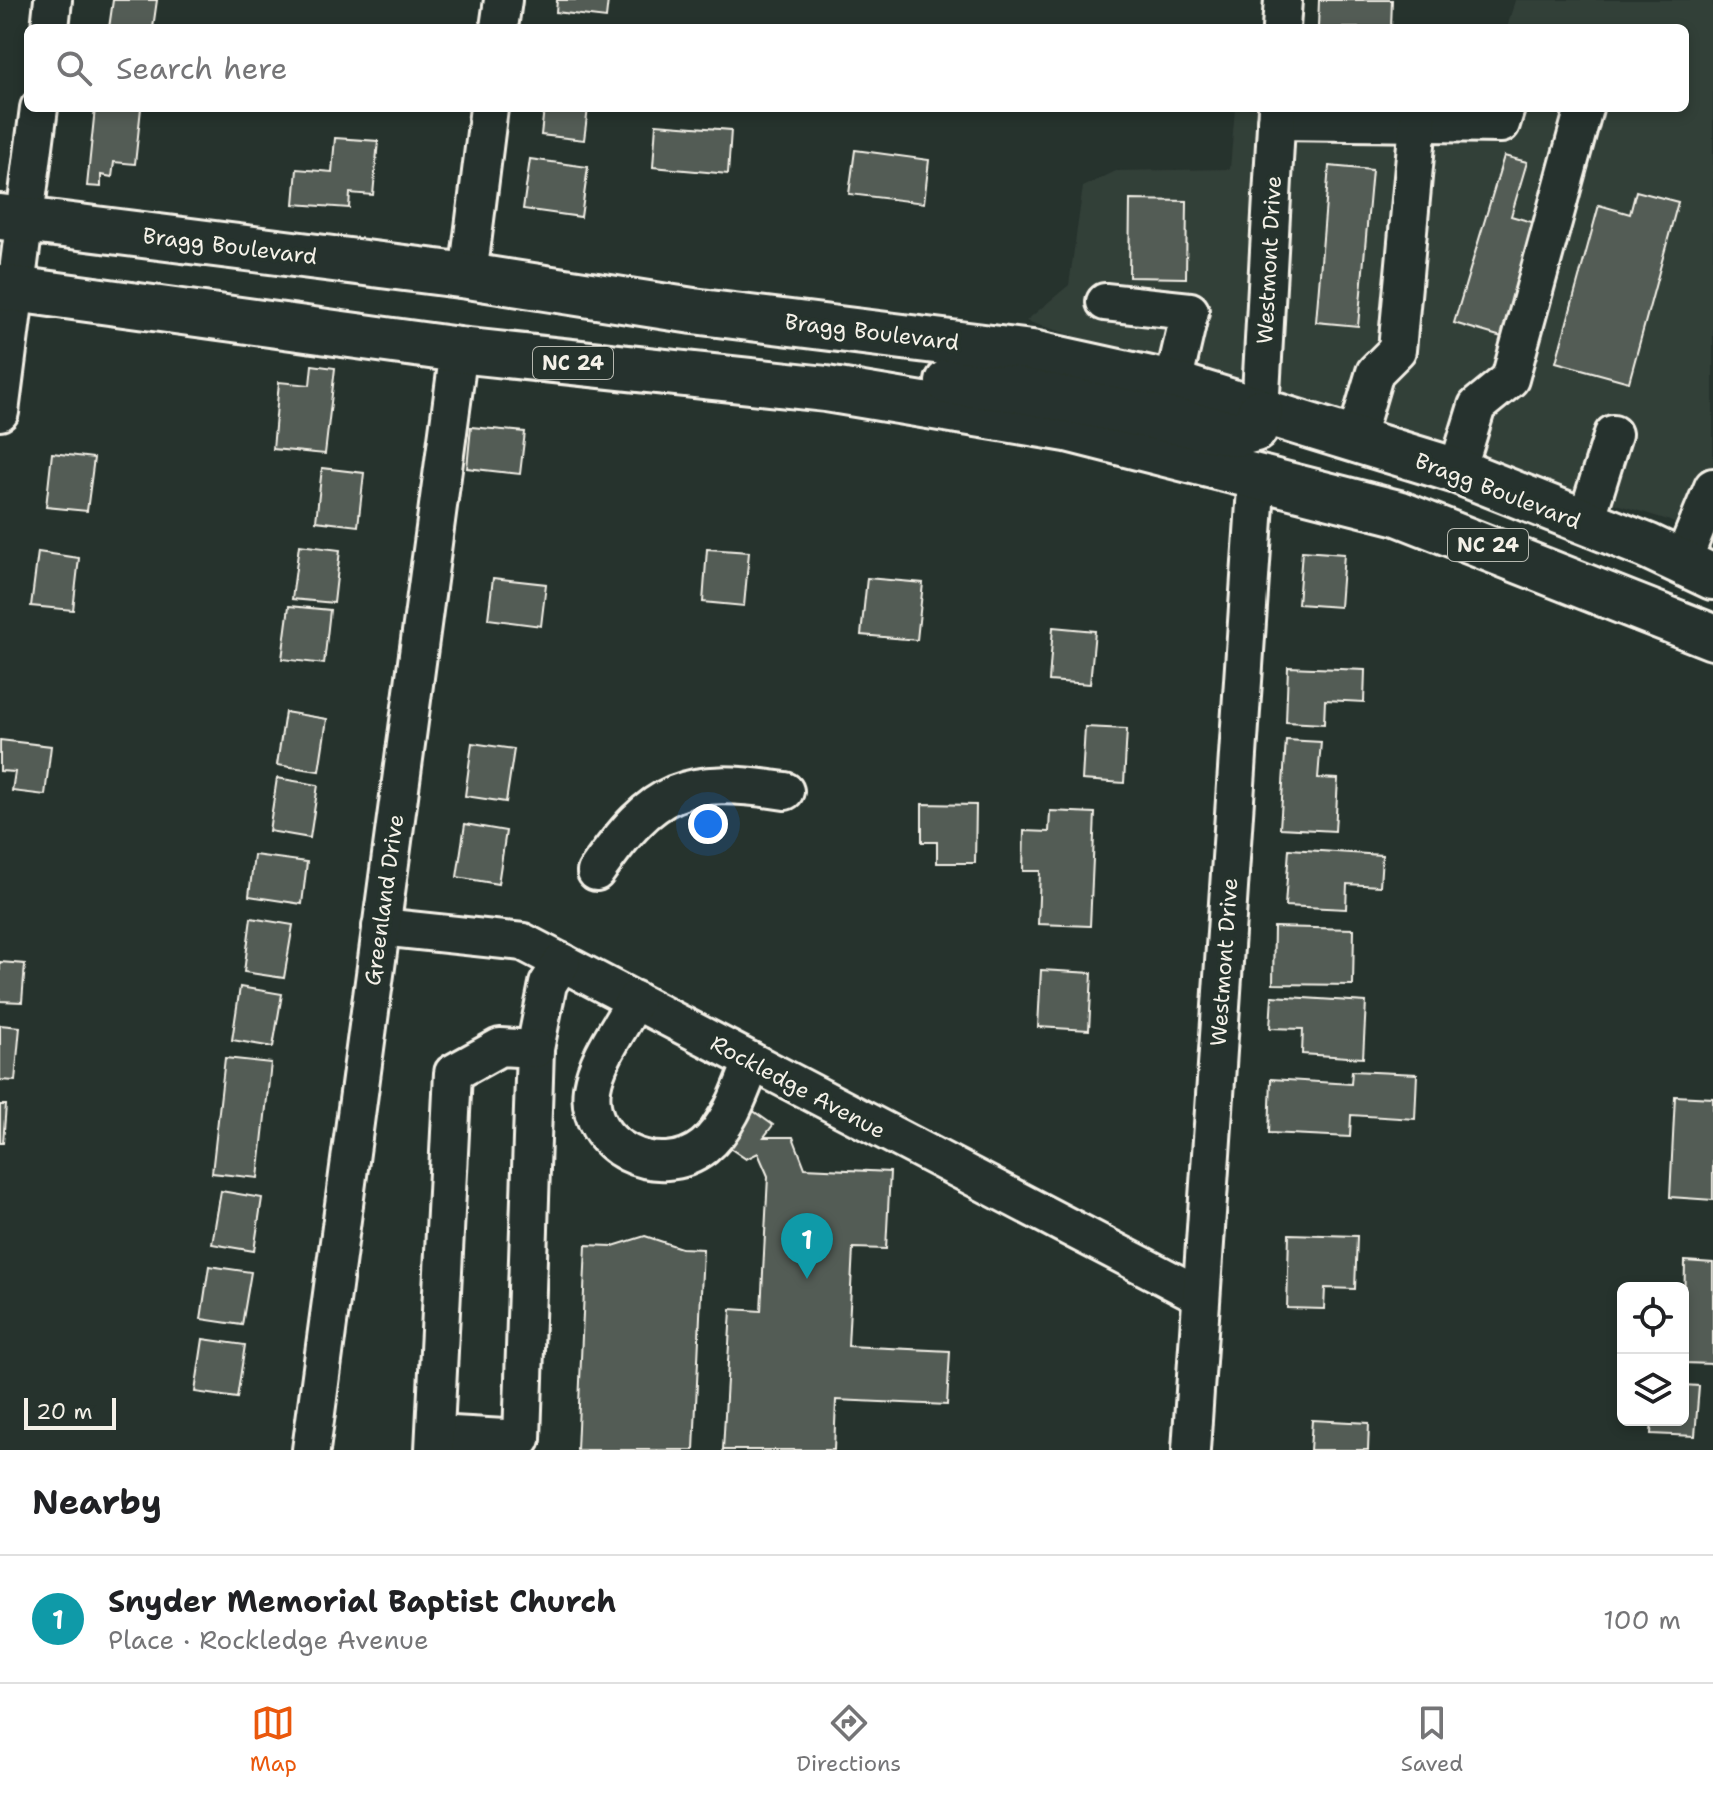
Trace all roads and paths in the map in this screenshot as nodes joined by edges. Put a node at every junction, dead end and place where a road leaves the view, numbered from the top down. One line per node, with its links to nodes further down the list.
1 (53, 0): 4 (street)
2 (503, 0): 5 (street)
3 (1283, 0): 6 (street)
4 (50, 24)
5 (500, 24)
6 (1281, 24)
7 (38, 112): 13 (street)
8 (488, 112): 14 (street)
9 (1505, 112): 12 (street)
10 (1573, 112): 24 (street)
11 (1277, 114): 12 (street); 20 (street, Westmont Drive)
12 (1418, 123): 23 (street)
13 (12, 218): 14 (main road, Bragg Boulevard / NC 24); 15 (street)
14 (468, 276): 18 (main road, Bragg Boulevard / NC 24)
15 (8, 288): 17 (main road, NC 24); 21 (street)
16 (1105, 302): 18 (street)
17 (459, 350): 19 (main road, NC 24); 32 (street, Greenland Drive)
18 (1173, 384): 20 (main road, Bragg Boulevard / NC 24)
19 (826, 389): 20 (main road); 25 (main road, NC 24)
20 (1260, 411): 23 (main road, Bragg Boulevard / NC 24)
21 (0, 412)
22 (1613, 434): 27 (street)
23 (1355, 440): 24 (main road, Bragg Boulevard / NC 24)
24 (1457, 471): 27 (main road, Bragg Boulevard / NC 24)
25 (1257, 474): 27 (main road); 29 (main road, NC 24); 38 (street, Westmont Drive)
26 (1713, 487): 28 (street)
27 (1585, 524): 28 (main road, Bragg Boulevard / NC 24)
28 (1698, 569)
29 (1713, 637)
30 (785, 791): 31 (street)
31 (596, 872)
32 (381, 927): 33 (street, Rockledge Avenue); 40 (street, Greenland Drive)
33 (562, 962): 34 (street, Rockledge Avenue); 36 (street)
34 (635, 1000): 35 (street, Rockledge Avenue); 37 (street)
35 (752, 1062): 37 (street); 38 (street, Rockledge Avenue)
36 (534, 1064): 37 (street); 39 (street); 39 (street)
37 (594, 1082)
38 (1201, 1296): 41 (street, Westmont Drive)
39 (434, 1442)
40 (311, 1450)
41 (1191, 1450)

